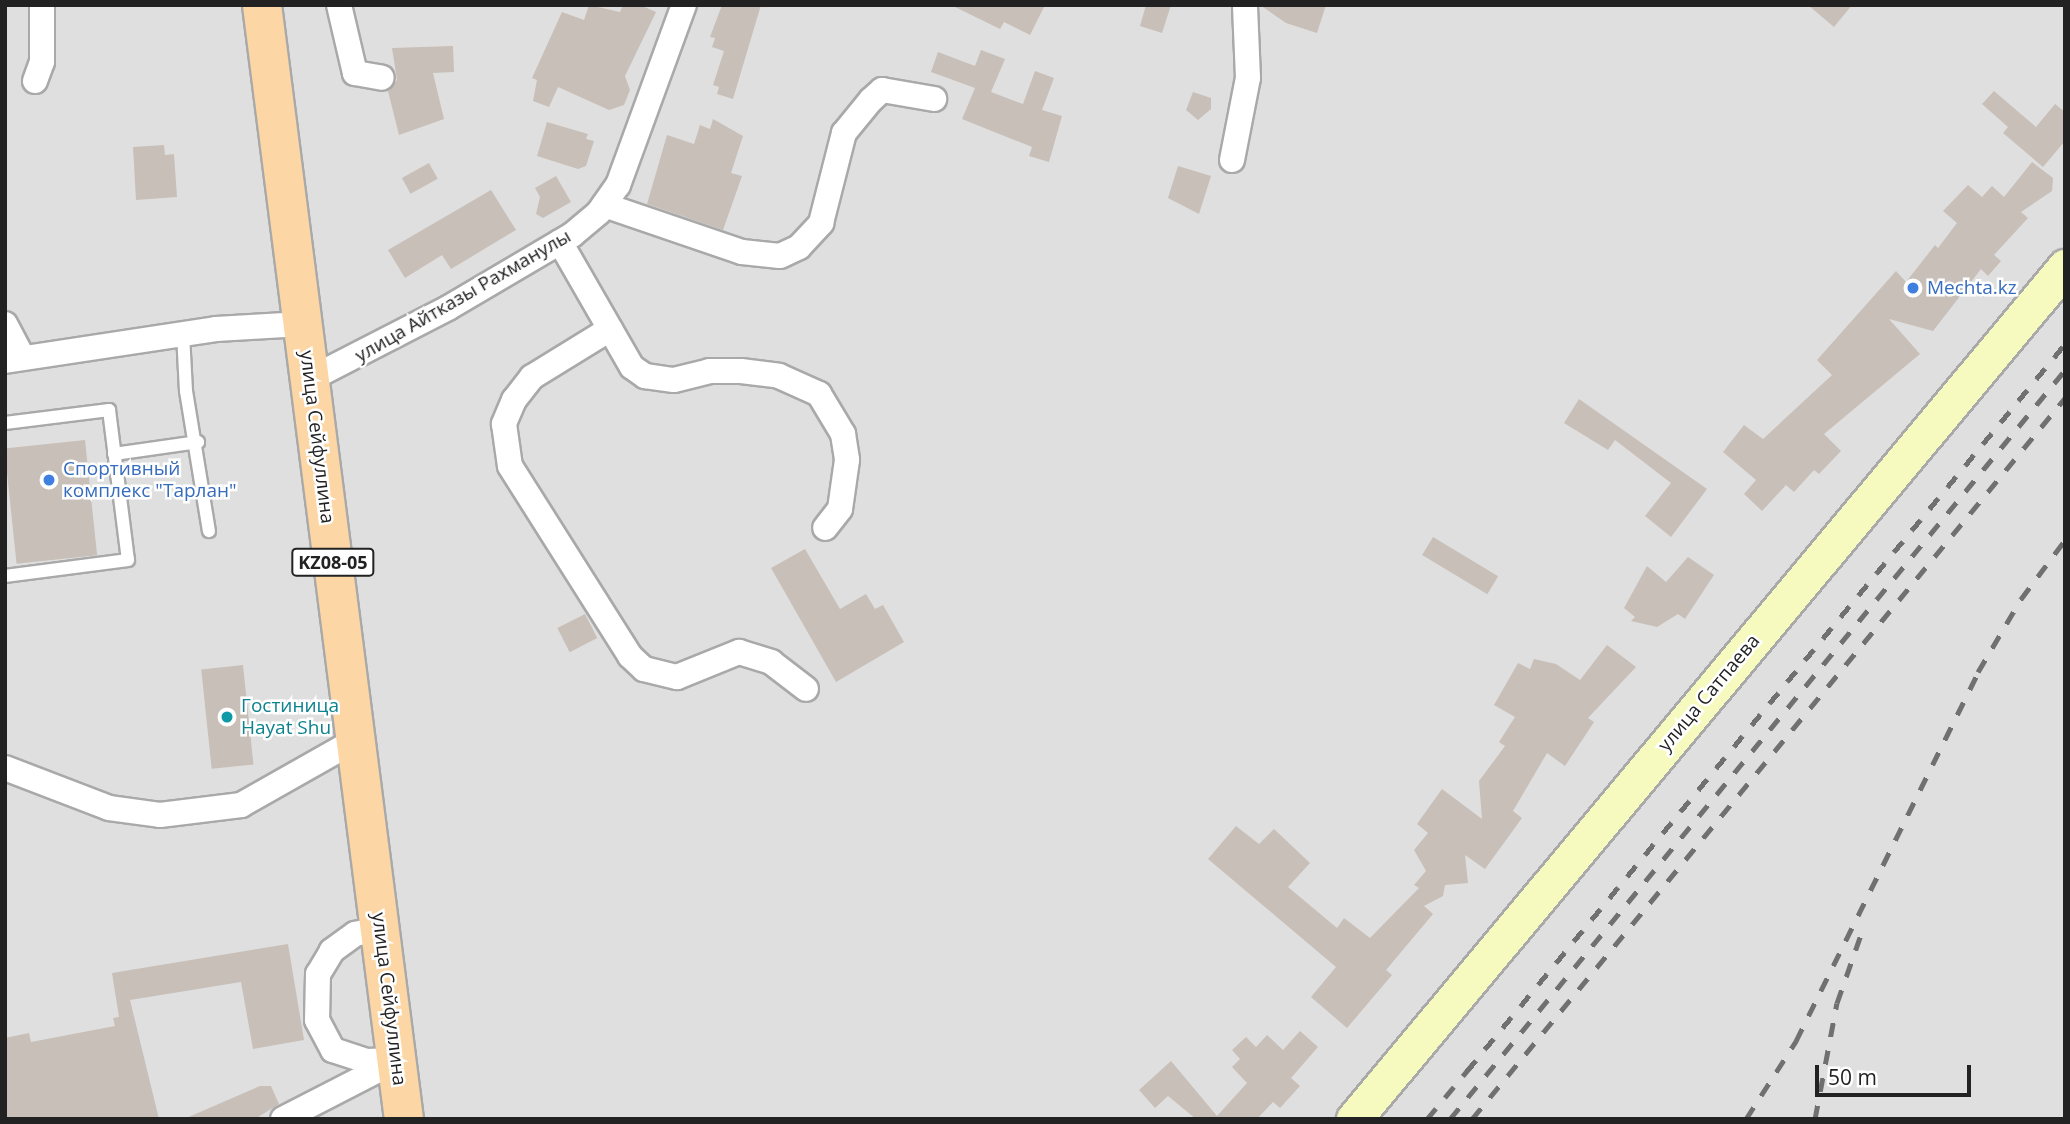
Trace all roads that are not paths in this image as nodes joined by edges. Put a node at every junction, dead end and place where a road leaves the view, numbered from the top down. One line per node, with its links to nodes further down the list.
1 (41, 5): 7 (street)
2 (262, 5): 14 (main road, улица Сейфуллина / KZ08-05)
3 (339, 5): 6 (street)
4 (684, 5): 10 (street, улица Айтказы Рахманулы)
5 (1245, 5): 9 (street)
6 (382, 78)
7 (35, 81)
8 (934, 99): 10 (street)
9 (1232, 160)
10 (604, 205): 11 (street, улица Айтказы Рахманулы)
11 (560, 242): 15 (street); 18 (street, улица Айтказы Рахманулы)
12 (2065, 267): 32 (street, улица Сатпаева)
13 (5, 324): 17 (street)
14 (303, 324): 16 (street); 18 (main road, улица Сейфуллина / KZ08-05)
15 (610, 329): 22 (street); 25 (street)
16 (183, 334): 17 (street); 20 (lane)
17 (14, 359)
18 (310, 379): 26 (main road, улица Сейфуллина / KZ08-05)
19 (5, 423): 21 (lane)
20 (198, 442): 21 (lane); 23 (lane)
21 (114, 453): 24 (lane)
22 (825, 528)
23 (209, 531)
24 (5, 576)
25 (806, 689)
26 (356, 740): 27 (street); 28 (main road, улица Сейфуллина / KZ08-05)
27 (5, 768)
28 (380, 929): 29 (main road, улица Сейфуллина / KZ08-05); 29 (street)
29 (397, 1060): 30 (street); 31 (main road, улица Сейфуллина / KZ08-05)
30 (283, 1119)
31 (404, 1119)
32 (1354, 1119)

